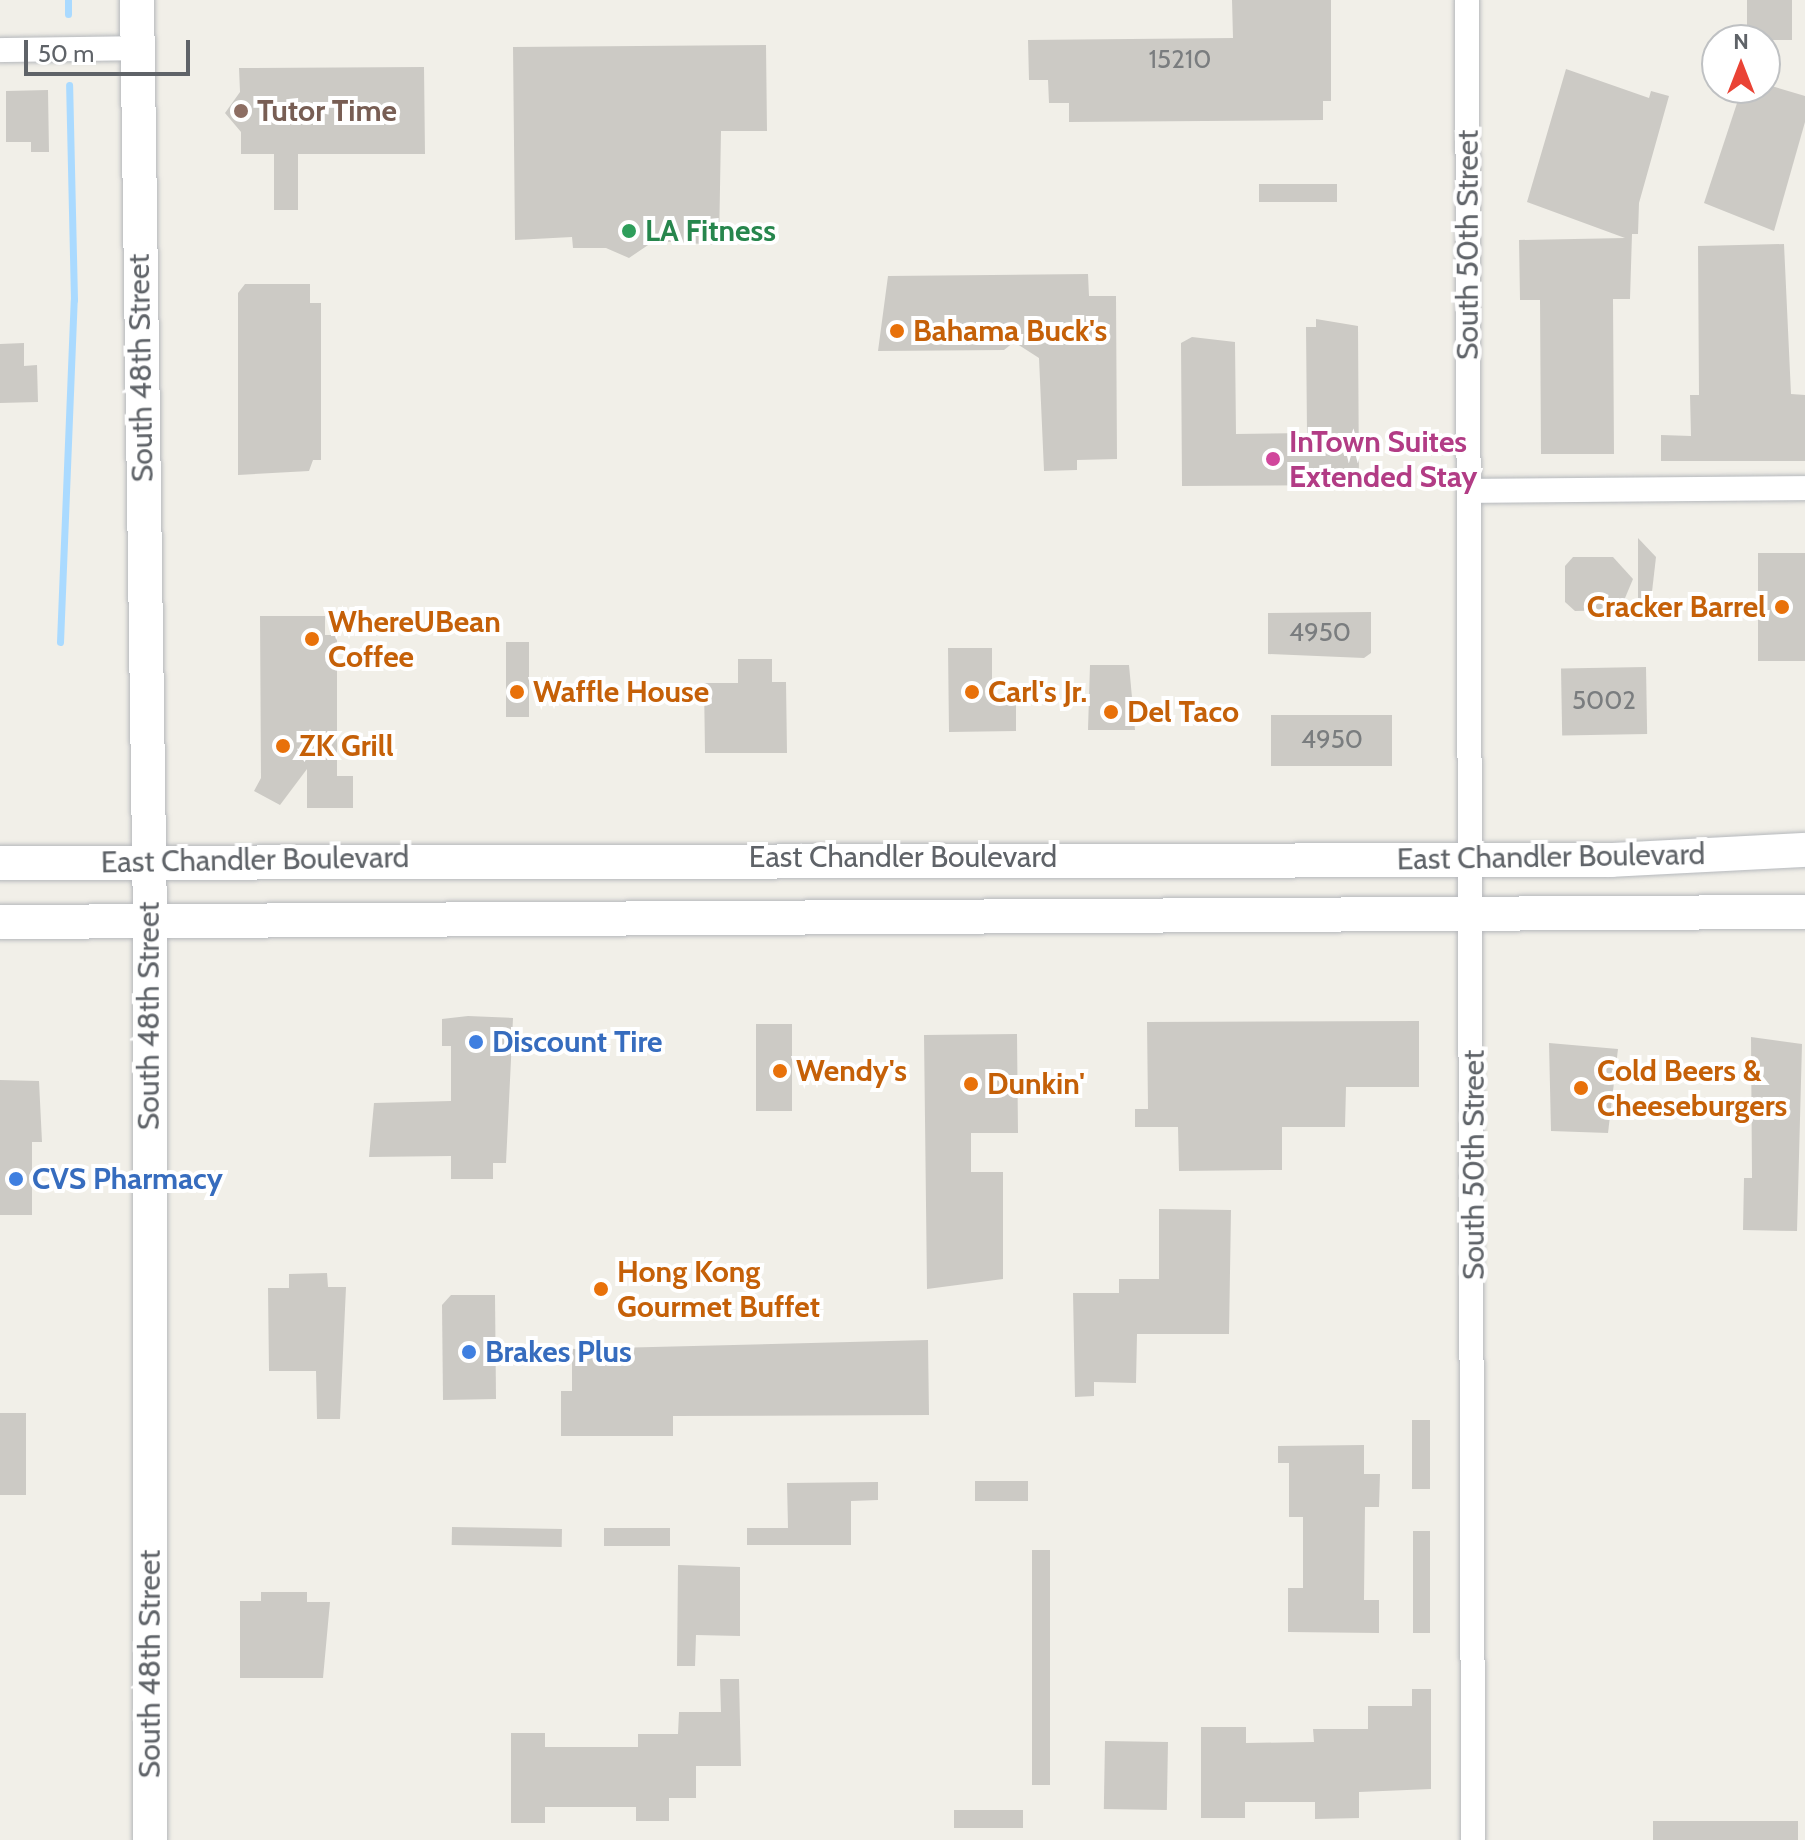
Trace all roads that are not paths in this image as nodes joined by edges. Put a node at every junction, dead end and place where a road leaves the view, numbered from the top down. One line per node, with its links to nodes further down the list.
1 (137, 0): 3 (main road, South 48th Street)
2 (1467, 0): 6 (street, South 50th Street)
3 (137, 48): 4 (street); 9 (main road, South 48th Street)
4 (0, 50)
5 (1805, 488): 6 (street)
6 (1470, 491): 8 (street, South 50th Street)
7 (1805, 850): 8 (main road, East Chandler Boulevard)
8 (1473, 860): 9 (main road, East Chandler Boulevard); 11 (street, South 50th Street)
9 (147, 861): 10 (main road, East Chandler Boulevard); 13 (main road, South 48th Street)
10 (0, 863)
11 (1474, 912): 12 (main road, East Chandler Boulevard); 13 (main road, East Chandler Boulevard); 16 (street, South 50th Street)
12 (1805, 912)
13 (150, 921): 14 (main road, East Chandler Boulevard); 15 (main road, South 48th Street)
14 (0, 922)
15 (150, 1840)
16 (1473, 1840)

